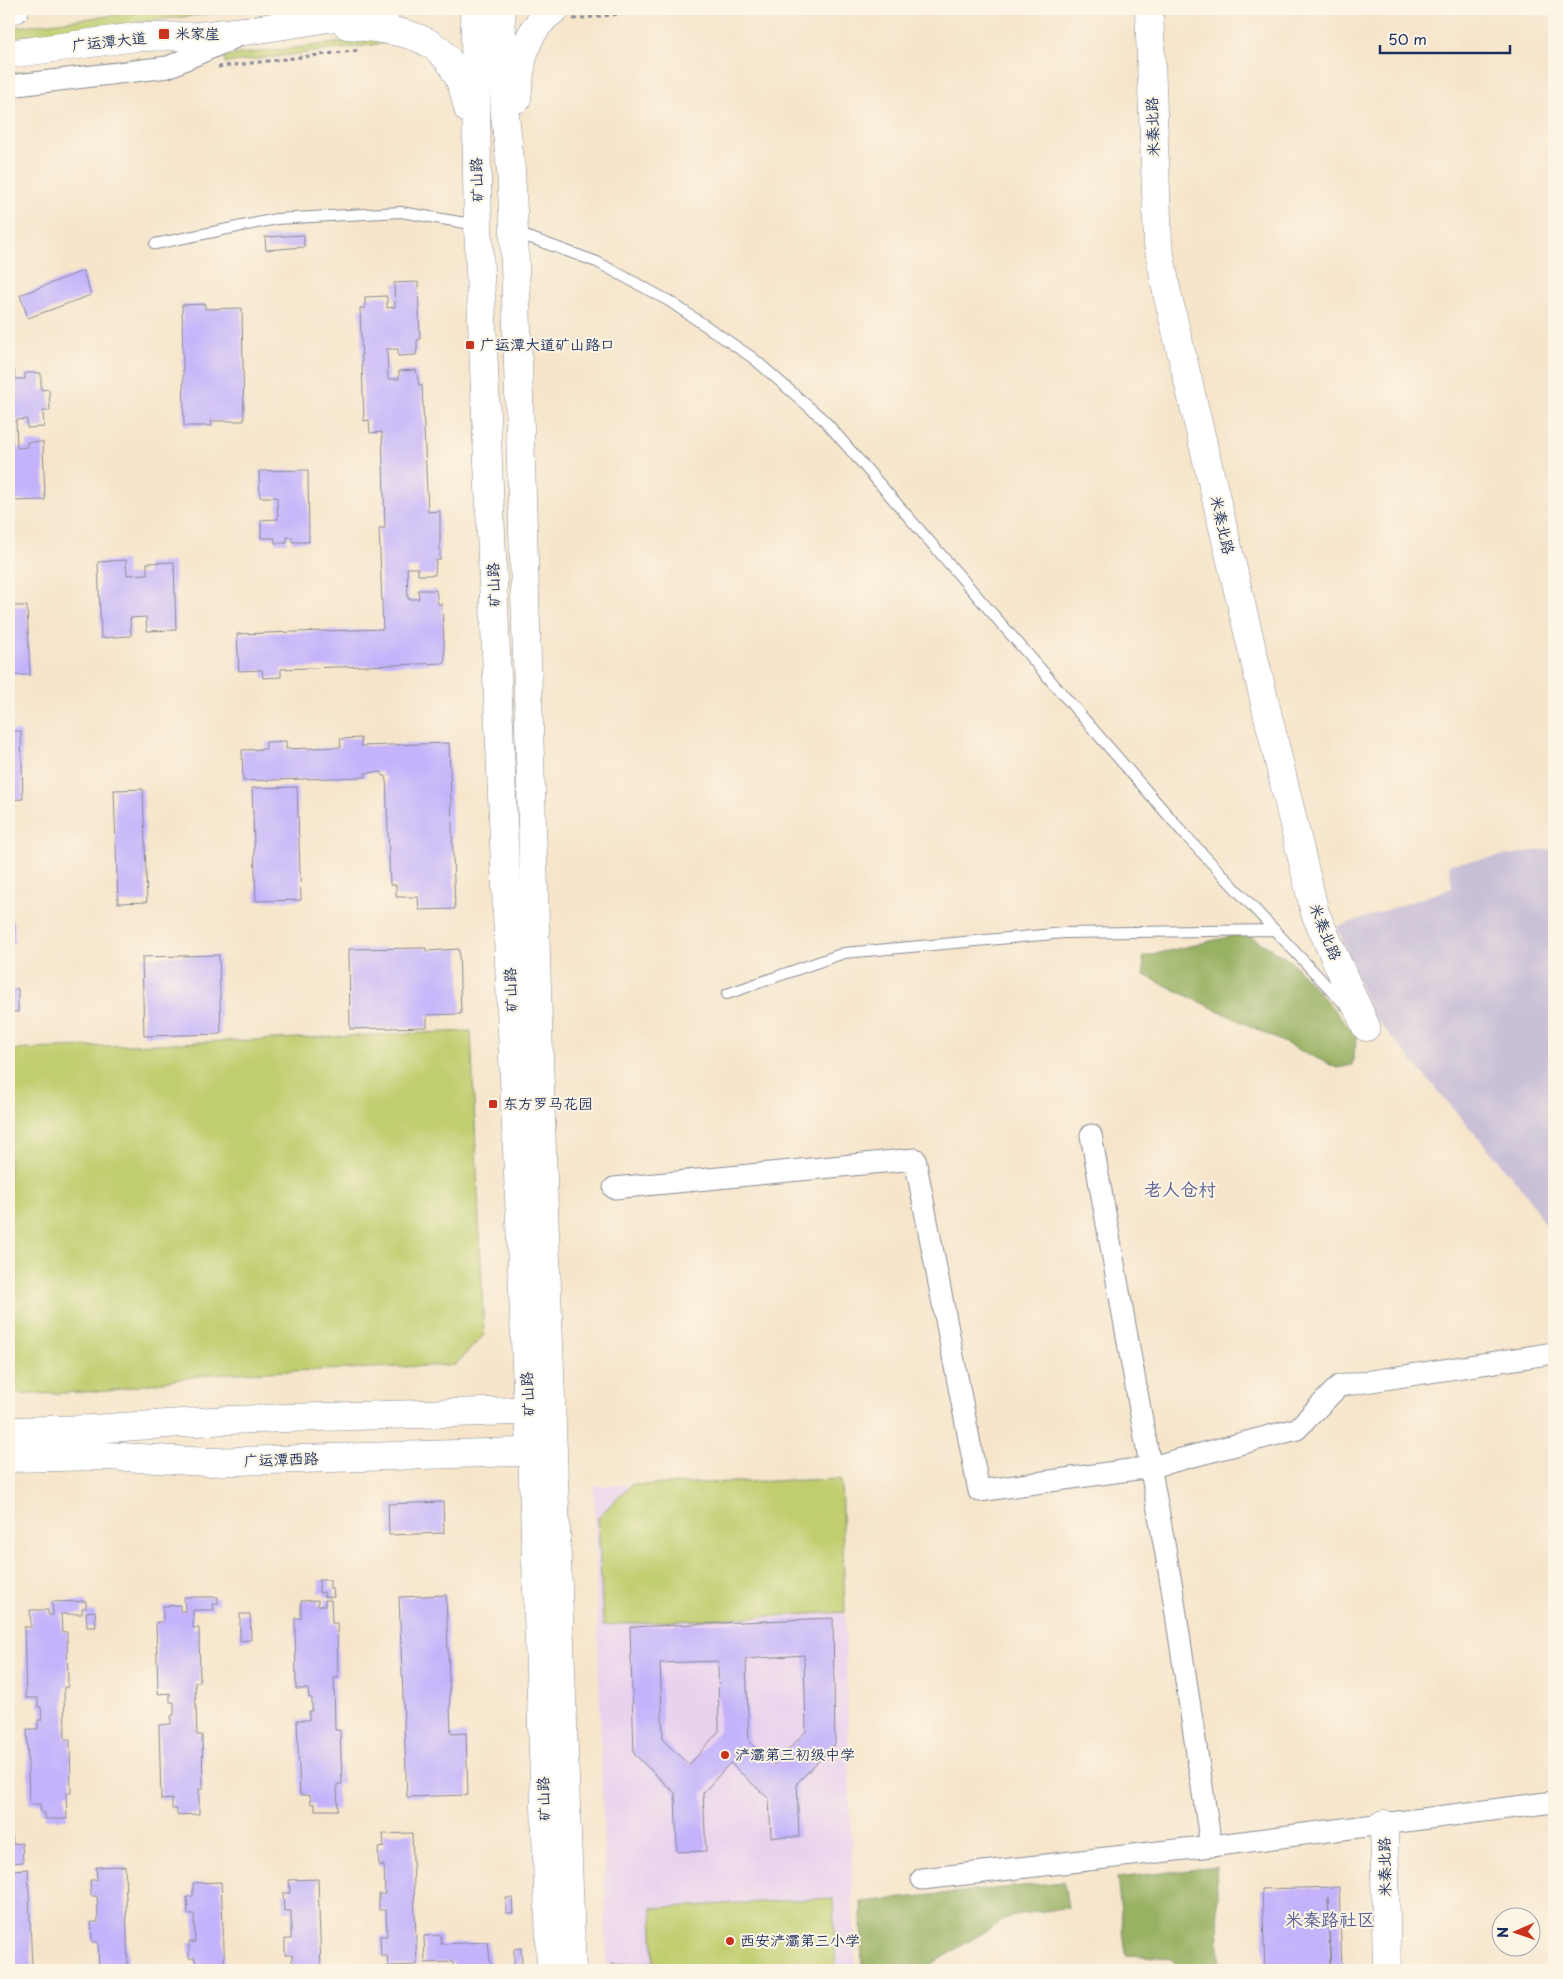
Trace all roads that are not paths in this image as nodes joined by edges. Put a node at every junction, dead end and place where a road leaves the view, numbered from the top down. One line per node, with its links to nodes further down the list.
1 (15, 9): 6 (main road)
2 (387, 9): 8 (main road, 广运潭大道)
3 (474, 9): 12 (main road, 矿山路)
4 (501, 9): 13 (main road, 矿山路)
5 (1149, 9): 19 (main road, 米秦北路)
6 (9, 10)
7 (551, 11): 13 (main road)
8 (316, 21): 9 (main road, 广运潭大道); 12 (main road)
9 (253, 30): 10 (main road, 广运潭大道); 11 (street)
10 (9, 54)
11 (9, 86)
12 (476, 157): 14 (main road, 矿山路)
13 (511, 170): 15 (main road, 矿山路)
14 (478, 225): 16 (lane); 23 (main road, 矿山路)
15 (514, 232): 17 (lane); 23 (main road, 矿山路)
16 (155, 244)
17 (1275, 930): 18 (lane); 19 (lane)
18 (727, 994)
19 (1366, 1027)
20 (1091, 1135): 27 (street)
21 (614, 1188): 27 (street)
22 (1554, 1354): 27 (street)
23 (540, 1411): 24 (main road); 25 (main road, 矿山路)
24 (9, 1431)
25 (542, 1452): 26 (main road, 广运潭西路); 32 (main road, 矿山路); 33 (main road, 矿山路)
26 (9, 1458)
27 (1151, 1467): 30 (street)
28 (1554, 1802): 29 (street)
29 (1384, 1824): 30 (street); 34 (main road, 米秦北路)
30 (1212, 1846): 31 (street)
31 (922, 1879)
32 (551, 1970)
33 (572, 1970)
34 (1387, 1970)

